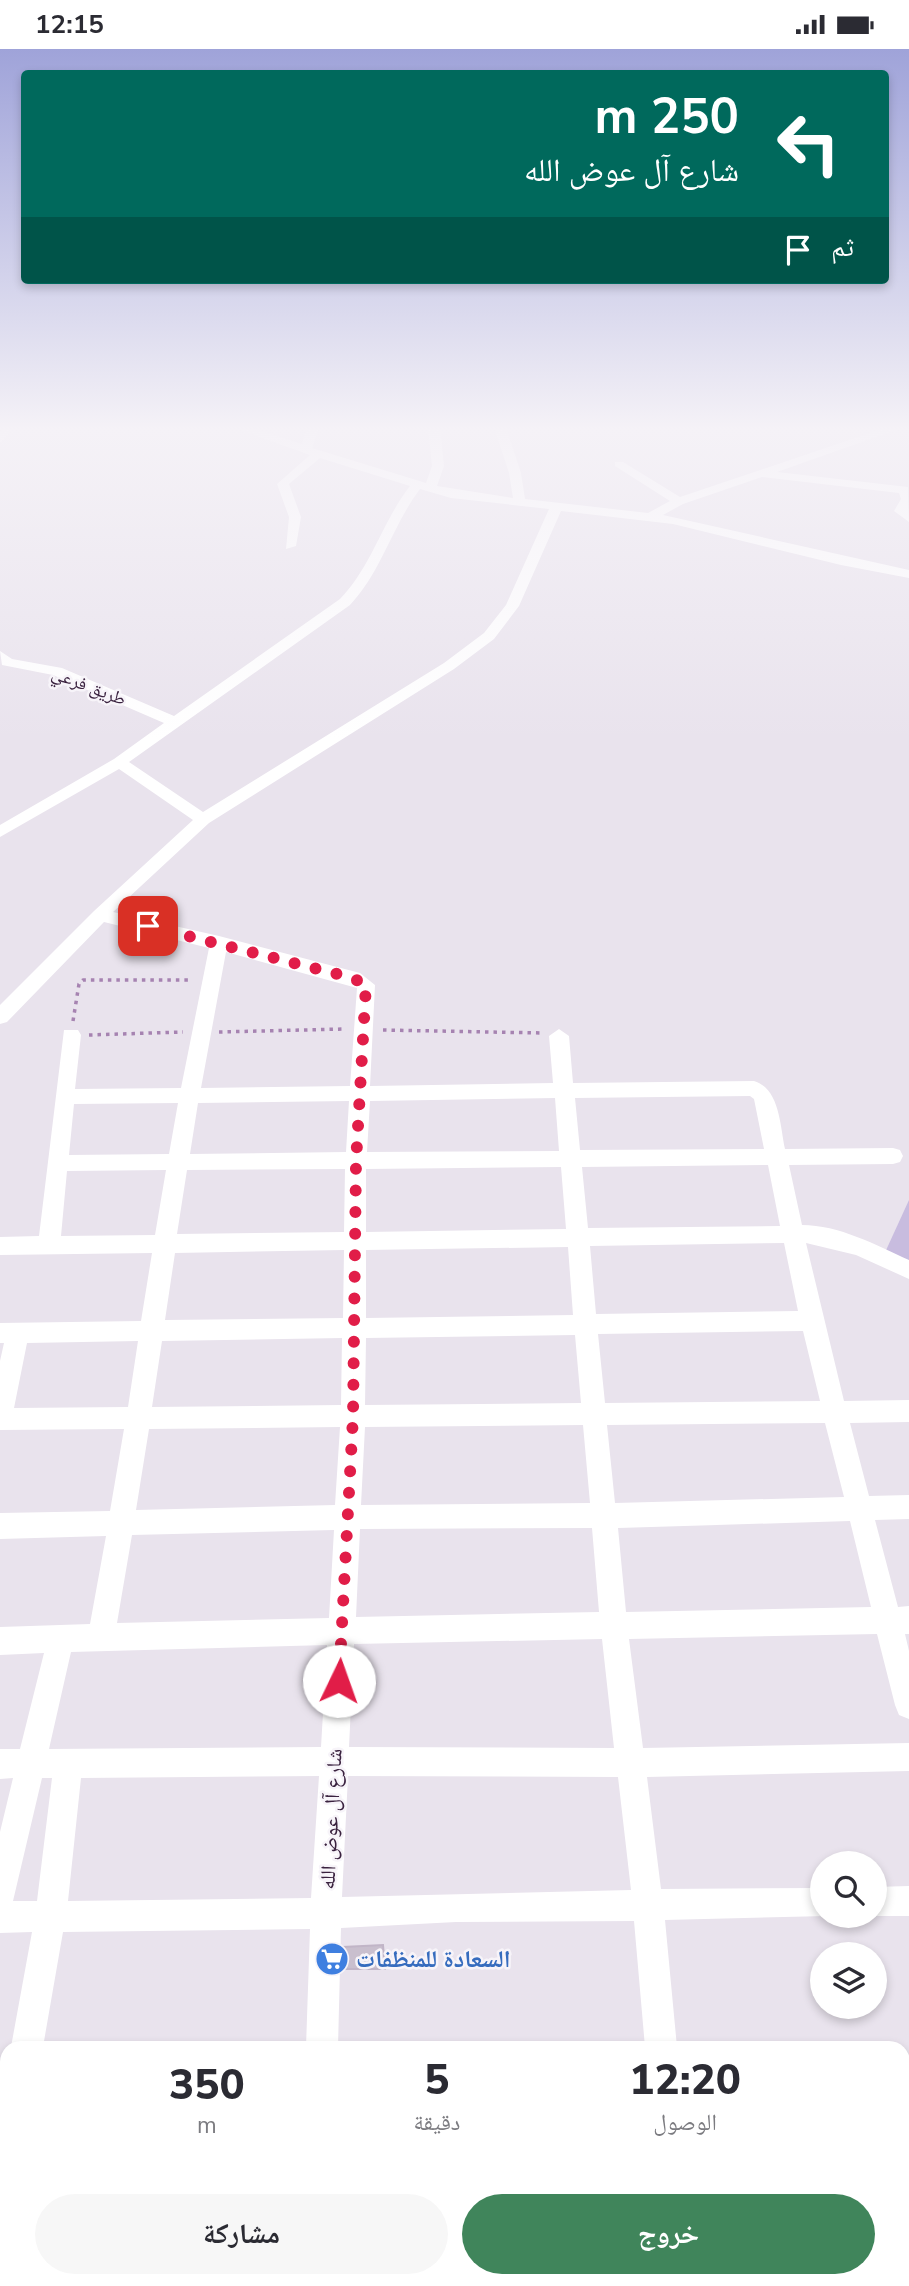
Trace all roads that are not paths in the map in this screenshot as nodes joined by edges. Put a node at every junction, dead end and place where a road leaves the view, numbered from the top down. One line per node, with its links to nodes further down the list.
1 (293, 531): 5 (street)
2 (391, 531): 8 (street)
3 (545, 531): 10 (street)
4 (726, 531): 6 (street)
5 (290, 546)
6 (909, 574)
7 (0, 655): 8 (street, طريق فرعي)
8 (177, 723): 9 (street)
9 (119, 762): 10 (street); 11 (street)
10 (203, 819): 12 (street)
11 (0, 832)
12 (100, 915): 13 (street, شارع آل عوض الله); 14 (street)
13 (219, 942): 18 (street); 19 (street, شارع آل عوض الله)
14 (0, 1017)
15 (71, 1035): 20 (street)
16 (559, 1036): 17 (street)
17 (564, 1091): 19 (street); 22 (street); 23 (street)
18 (192, 1094): 19 (street); 20 (street); 26 (street)
19 (359, 1094): 24 (street, شارع آل عوض الله)
20 (65, 1097): 25 (street)
21 (893, 1156): 22 (street)
22 (776, 1157): 23 (street); 27 (street)
23 (570, 1159): 24 (street); 28 (street)
24 (356, 1162): 26 (street); 29 (street, شارع آل عوض الله)
25 (58, 1163): 26 (street); 30 (street)
26 (178, 1164): 32 (street)
27 (794, 1234): 28 (street); 33 (street); 34 (street)
28 (578, 1237): 29 (street); 35 (street)
29 (355, 1243): 32 (street); 36 (street, شارع آل عوض الله)
30 (48, 1244): 31 (street); 32 (street)
31 (0, 1246)
32 (165, 1246): 37 (street)
33 (909, 1270)
34 (812, 1321): 35 (street); 40 (street)
35 (586, 1324): 36 (street); 39 (street)
36 (354, 1326): 37 (street); 42 (street, شارع آل عوض الله)
37 (153, 1330): 38 (street); 44 (street)
38 (9, 1332): 43 (street)
39 (595, 1411): 40 (street); 42 (street); 47 (street)
40 (836, 1411): 41 (street); 45 (street)
41 (909, 1411)
42 (353, 1417): 44 (street); 48 (street, شارع آل عوض الله)
43 (0, 1418): 44 (street)
44 (139, 1419): 49 (street)
45 (859, 1507): 46 (street); 47 (street); 51 (street)
46 (909, 1507)
47 (605, 1514): 48 (street); 52 (street)
48 (346, 1517): 49 (street); 53 (street, شارع آل عوض الله)
49 (123, 1521): 50 (street); 54 (street)
50 (0, 1527)
51 (897, 1621): 52 (street); 57 (street)
52 (614, 1627): 53 (street); 62 (street)
53 (342, 1629): 54 (street); 59 (street, شارع آل عوض الله)
54 (101, 1637): 55 (street)
55 (61, 1638): 56 (street); 60 (street)
56 (0, 1641)
57 (909, 1705)
58 (909, 1757): 62 (street)
59 (335, 1761): 61 (street); 62 (street); 69 (street, شارع آل عوض الله)
60 (34, 1762): 61 (street); 63 (street); 64 (street)
61 (68, 1762): 71 (street)
62 (631, 1763): 68 (street)
63 (0, 1764)
64 (0, 1895)
65 (909, 1901): 66 (street)
66 (887, 1902)
67 (810, 1903): 68 (street)
68 (648, 1905): 69 (street); 74 (street)
69 (326, 1913): 71 (street); 73 (street, شارع آل عوض الله)
70 (0, 1917): 71 (street)
71 (50, 1919): 72 (street)
72 (28, 2041)
73 (322, 2041)
74 (660, 2041)

